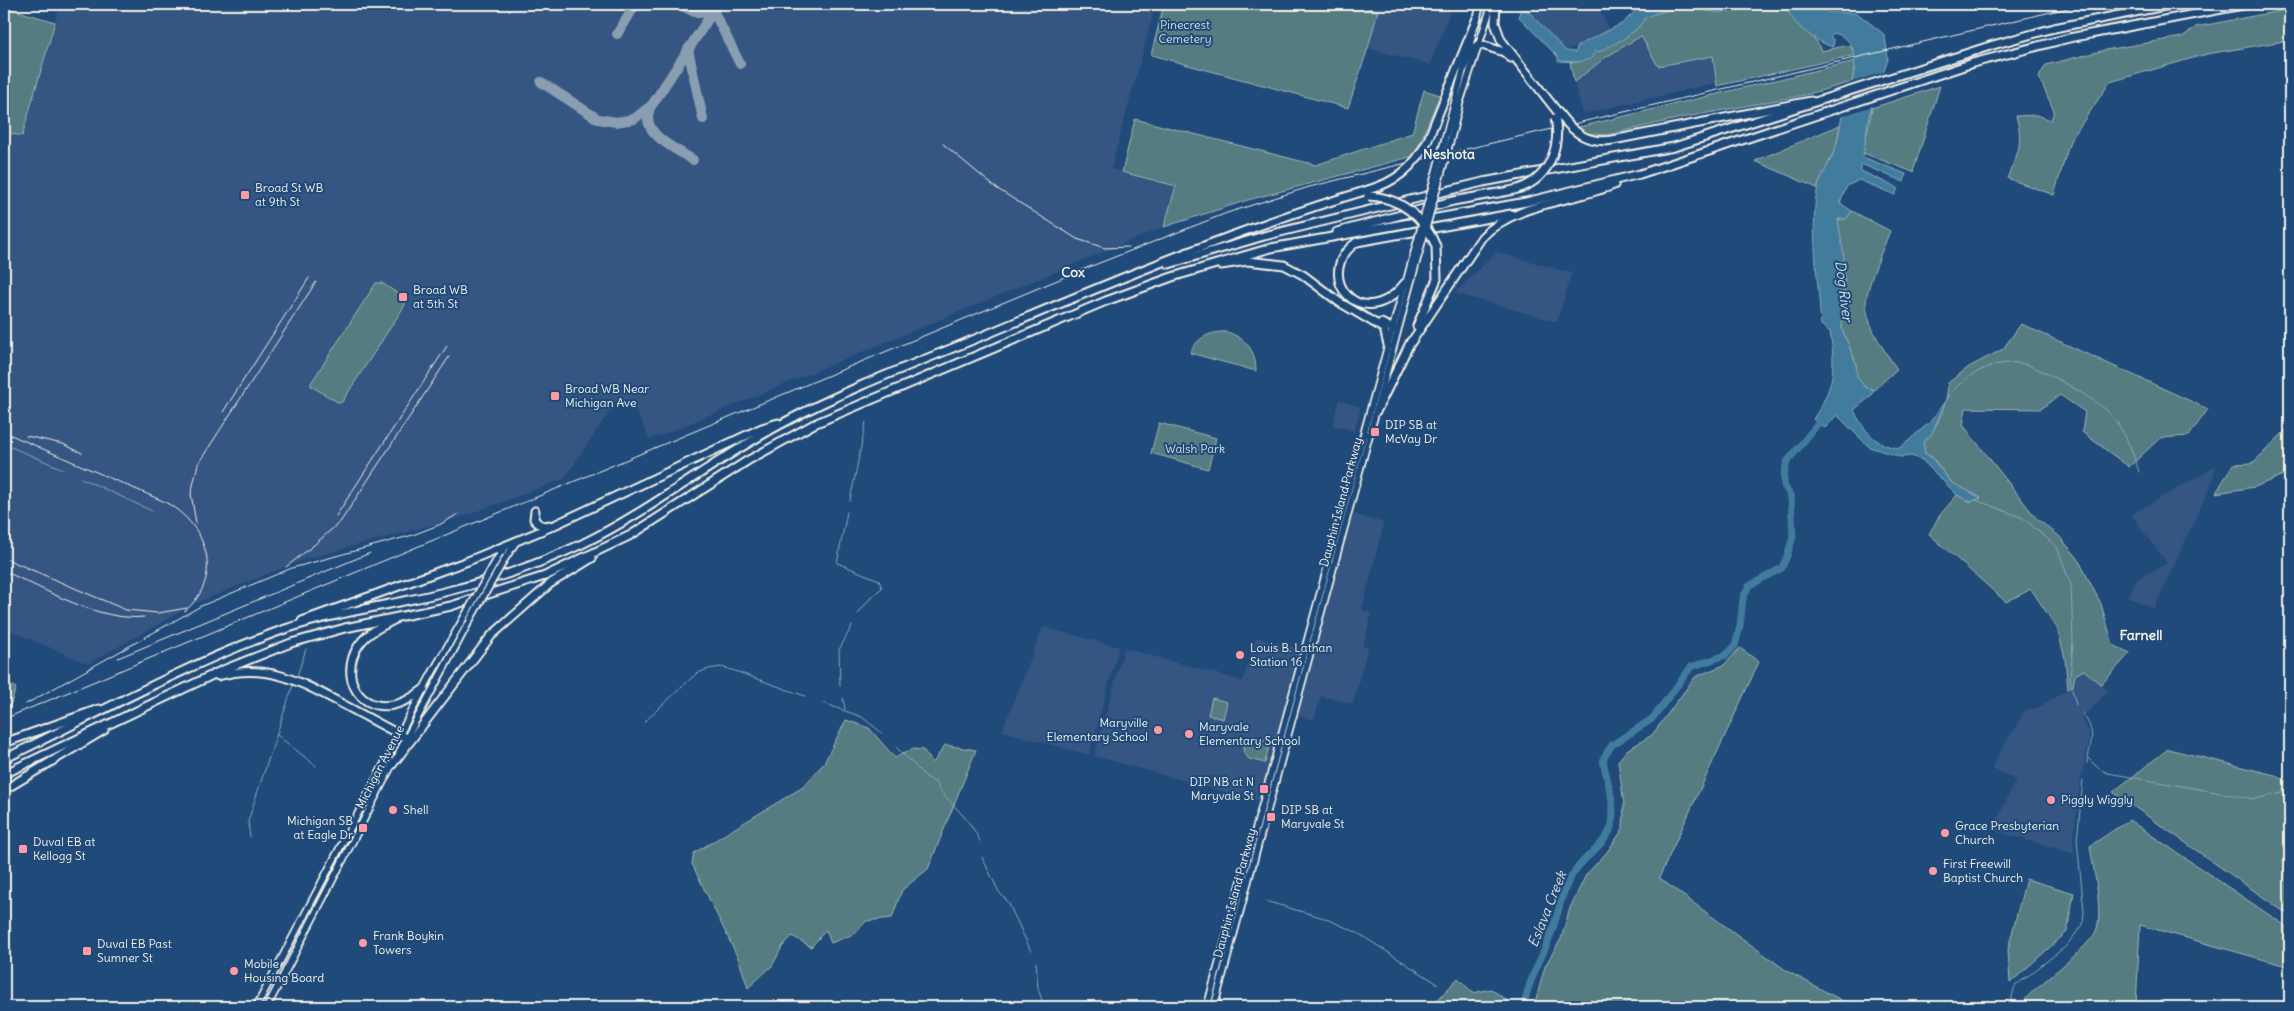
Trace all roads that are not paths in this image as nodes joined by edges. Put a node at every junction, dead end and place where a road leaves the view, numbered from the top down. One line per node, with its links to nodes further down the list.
1 (1482, 4): 6 (main road, Dauphin Island Parkway)
2 (1492, 4): 7 (main road, Dauphin Island Parkway)
3 (1496, 4): 8 (highway)
4 (2175, 4): 10 (highway)
5 (2248, 4): 13 (highway)
6 (1477, 18): 9 (main road, Dauphin Island Parkway); 14 (highway, bridge)
7 (1480, 44): 8 (highway); 9 (highway); 12 (main road, Dauphin Island Parkway)
8 (1517, 62): 11 (highway)
9 (1464, 68): 12 (main road, Dauphin Island Parkway)
10 (1824, 100): 11 (highway, bridge); 18 (highway)
11 (1557, 116): 16 (highway, bridge)
12 (1448, 138): 19 (main road, Dauphin Island Parkway, bridge)
13 (1640, 174): 15 (highway); 16 (highway)
14 (1368, 193): 18 (highway); 22 (highway, bridge)
15 (1523, 212): 19 (highway); 22 (highway)
16 (1310, 240): 17 (highway)
17 (1211, 265): 20 (highway); 30 (highway)
18 (1147, 270): 25 (highway)
19 (1408, 280): 21 (main road, Dauphin Island Parkway); 24 (main road, Dauphin Island Parkway)
20 (1351, 310): 21 (highway); 23 (highway)
21 (1393, 329): 23 (main road, Dauphin Island Parkway)
22 (1410, 344): 24 (highway)
23 (1388, 345): 45 (main road, Dauphin Island Parkway)
24 (1377, 410): 46 (main road, Dauphin Island Parkway)
25 (788, 420): 26 (highway); 32 (highway)
26 (600, 504): 27 (highway); 28 (highway)
27 (535, 511)
28 (517, 539): 29 (highway); 37 (main road, Michigan Avenue, bridge)
29 (508, 543): 32 (highway); 34 (main road, Michigan Avenue, bridge)
30 (604, 549): 31 (highway); 40 (highway)
31 (402, 616): 33 (highway); 34 (highway)
32 (276, 632): 35 (highway)
33 (198, 682): 36 (highway); 37 (highway)
34 (424, 689): 37 (main road, Michigan Avenue)
35 (116, 704): 38 (highway); 39 (highway)
36 (120, 719): 41 (highway); 42 (highway)
37 (403, 736): 40 (main road, Michigan Avenue); 43 (main road, Michigan Avenue)
38 (4, 743)
39 (4, 758)
40 (392, 765): 44 (main road, Michigan Avenue)
41 (4, 774)
42 (4, 790)
43 (256, 1007)
44 (267, 1007)
45 (1207, 1007)
46 (1214, 1007)

